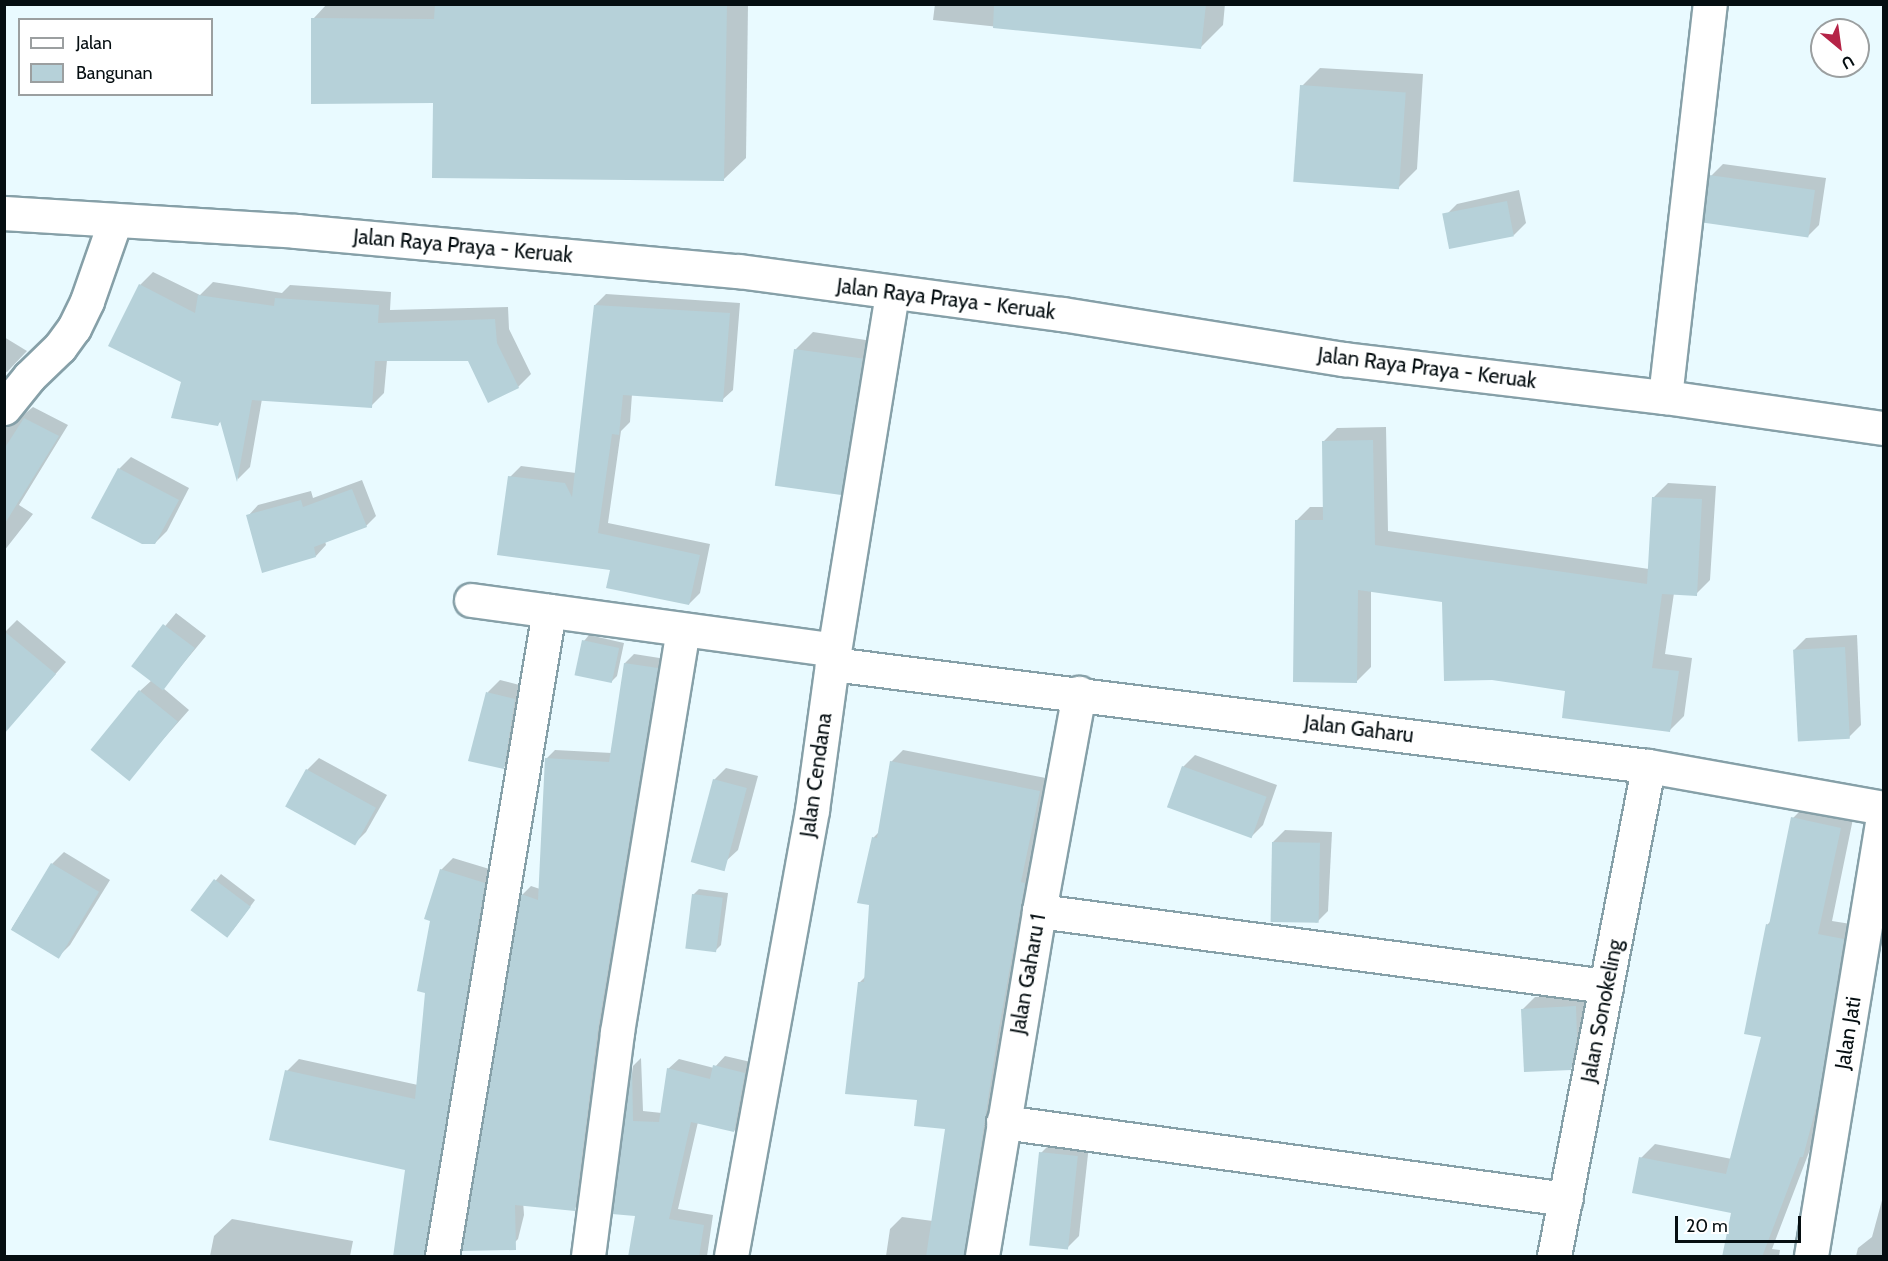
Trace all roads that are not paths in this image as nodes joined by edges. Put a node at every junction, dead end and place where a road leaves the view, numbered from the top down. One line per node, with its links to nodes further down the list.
1 (1710, 4): 5 (street)
2 (4, 213): 3 (street, Jalan Raya Praya - Keruak)
3 (115, 221): 4 (street, Jalan Raya Praya - Keruak); 6 (street)
4 (892, 293): 5 (street, Jalan Raya Praya - Keruak); 11 (street, Jalan Cendana)
5 (1665, 397): 7 (street, Jalan Raya Praya - Keruak)
6 (4, 408)
7 (1884, 428)
8 (471, 600): 9 (street, Jalan Gaharu)
9 (549, 611): 10 (street, Jalan Gaharu); 19 (street)
10 (683, 631): 11 (street, Jalan Gaharu); 20 (street)
11 (833, 657): 12 (street, Jalan Gaharu); 21 (street, Jalan Cendana)
12 (1079, 693): 13 (street, Jalan Gaharu); 15 (street, Jalan Gaharu 1)
13 (1648, 766): 14 (street, Jalan Gaharu); 16 (street, Jalan Sonokeling)
14 (1884, 808): 24 (street, Jalan Jati)
15 (1039, 911): 16 (street); 17 (street, Jalan Gaharu 1)
16 (1606, 986): 18 (street, Jalan Sonokeling)
17 (1003, 1122): 18 (street); 22 (street, Jalan Gaharu 1)
18 (1566, 1199): 23 (street, Jalan Sonokeling)
19 (442, 1257)
20 (588, 1257)
21 (731, 1257)
22 (982, 1257)
23 (1554, 1257)
24 (1811, 1257)

